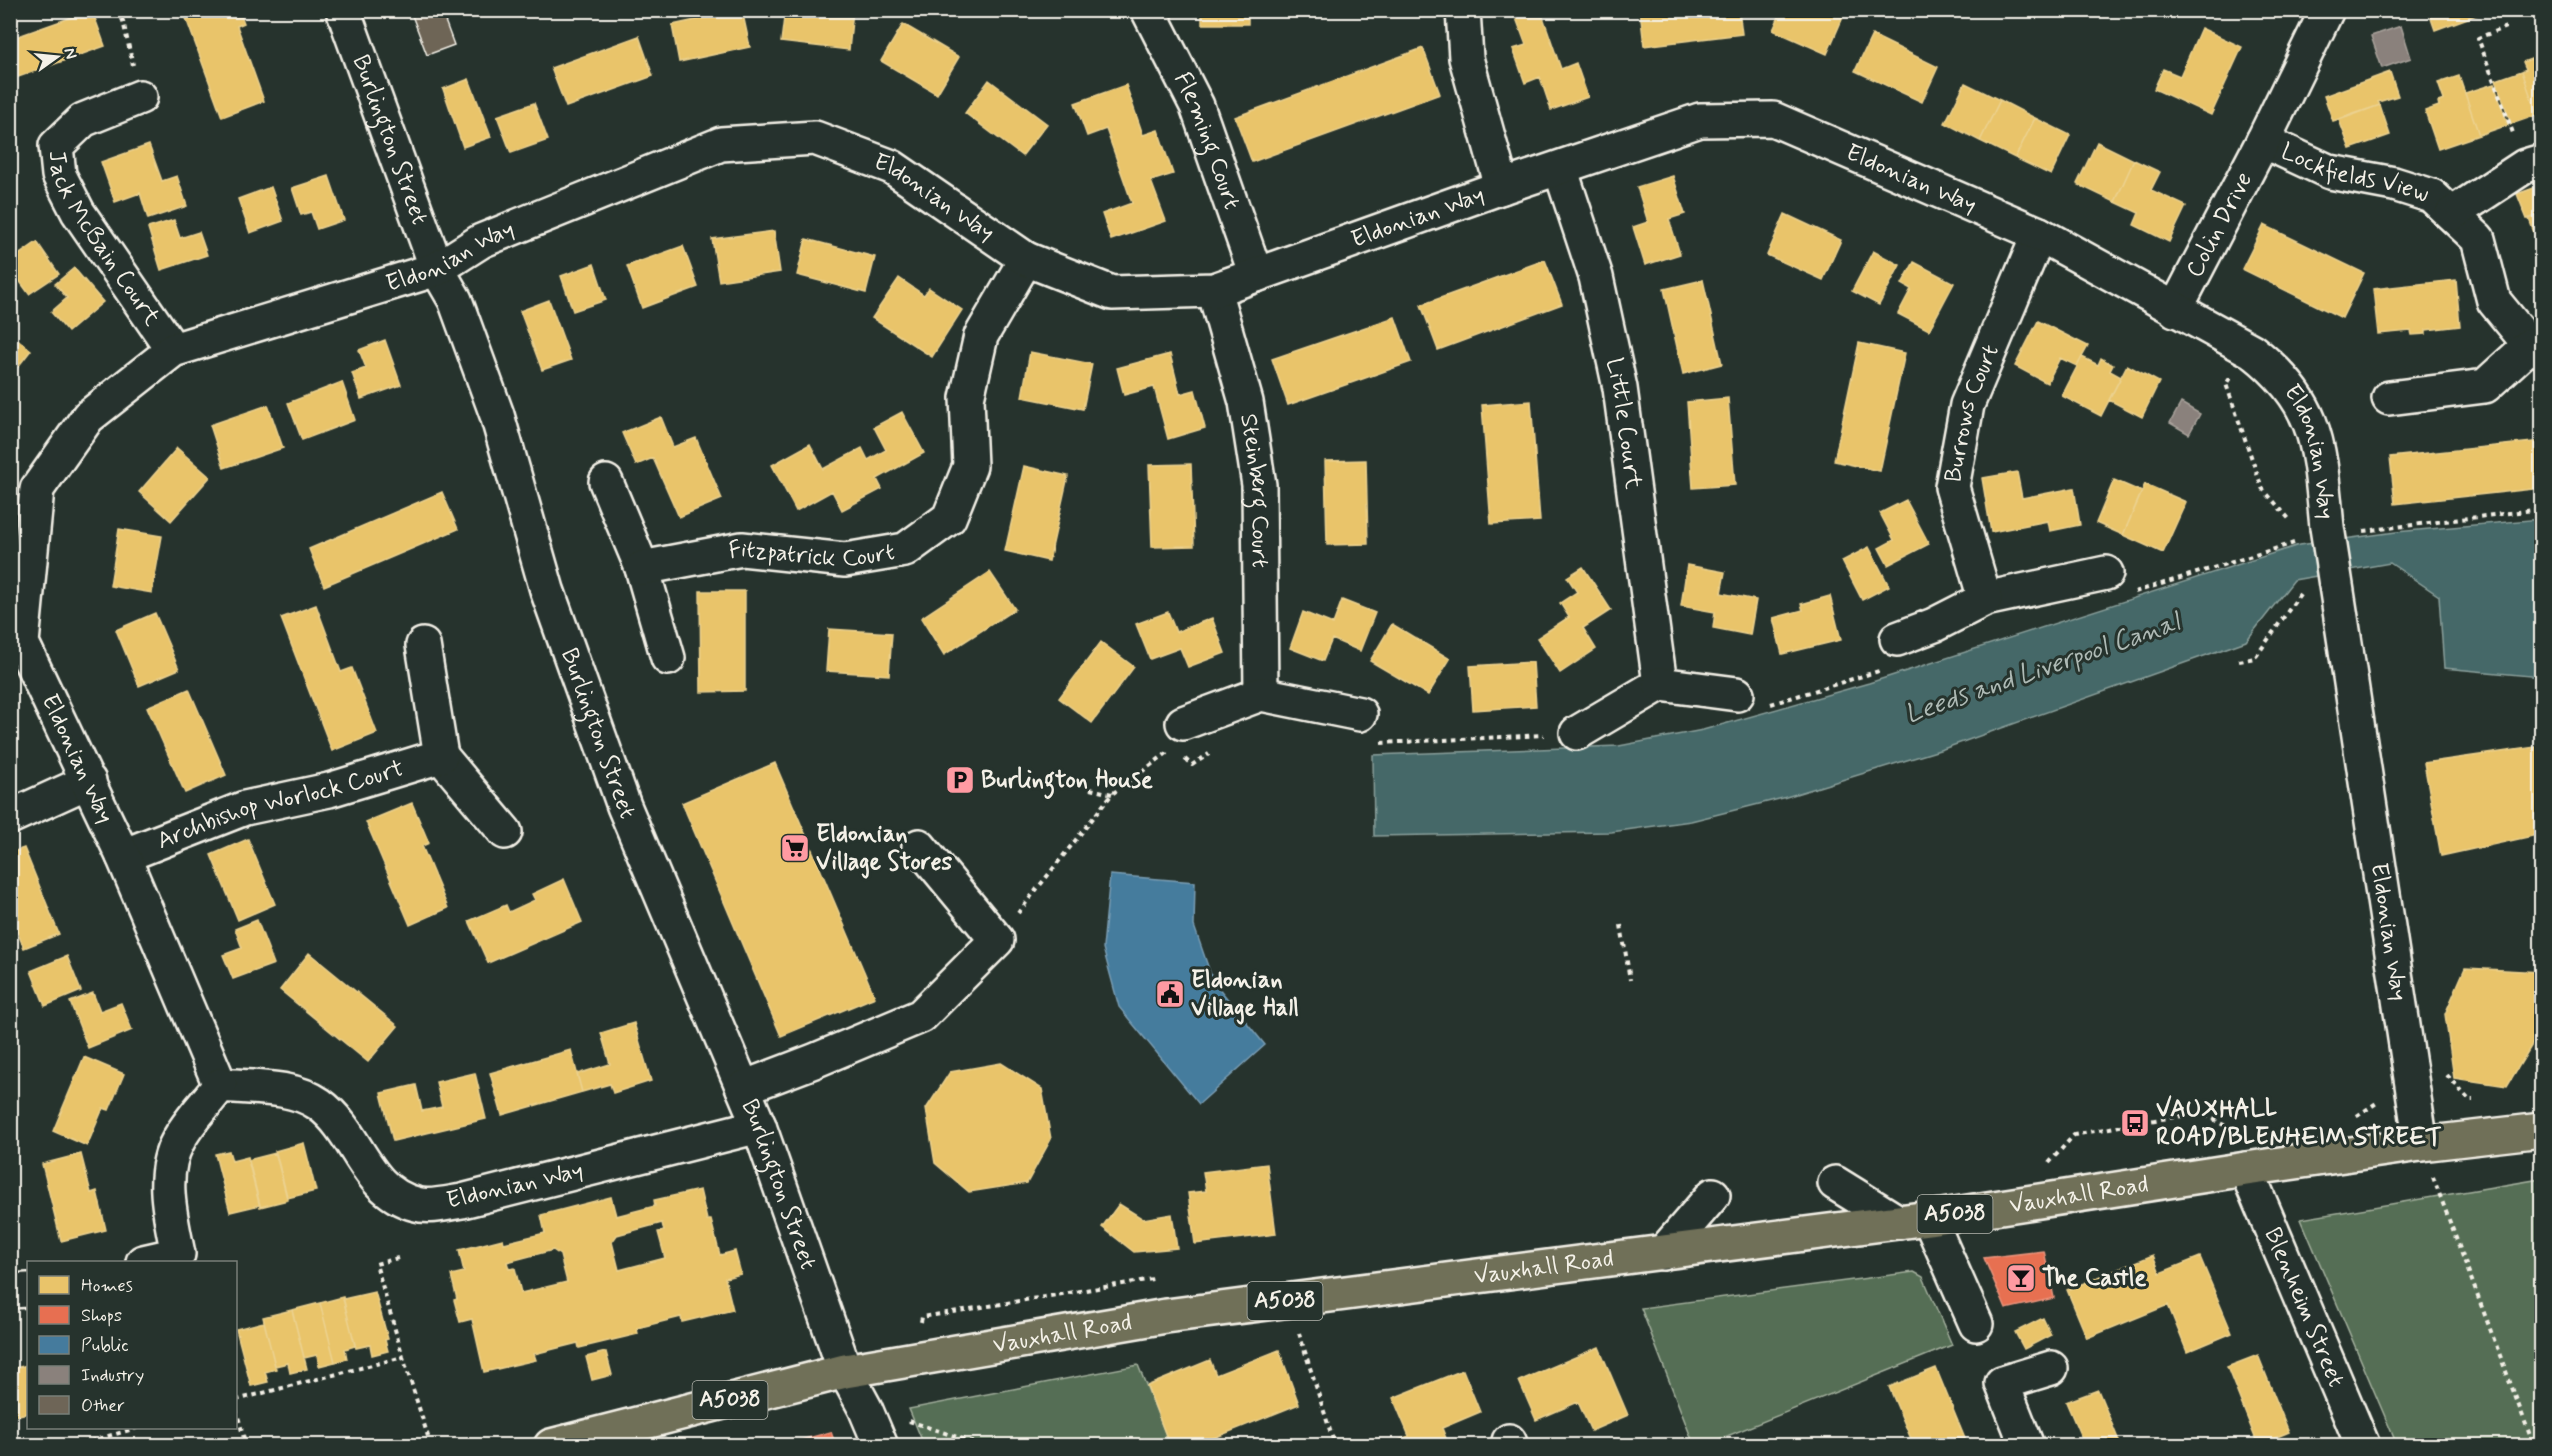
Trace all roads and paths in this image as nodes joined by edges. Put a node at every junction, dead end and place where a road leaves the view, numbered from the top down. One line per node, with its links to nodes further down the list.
1 (118, 10): 7 (path)
2 (343, 10): 15 (street, Burlington Street)
3 (1148, 10): 16 (street, Fleming Court)
4 (1463, 10): 11 (street)
5 (2327, 10): 8 (street, Colin Drive)
6 (2506, 27): 9 (path)
7 (140, 97): 20 (street, Jack McBain Court)
8 (2263, 141): 12 (street, Lockfields View); 18 (street, Colin Drive)
9 (2533, 164): 12 (street)
10 (1560, 168): 11 (street, Eldonian Way); 13 (street, Eldonian Way); 34 (street, Little Court)
11 (1502, 187): 16 (street, Eldonian Way)
12 (2452, 214): 19 (street, Lockfields View)
13 (2039, 234): 18 (street, Eldonian Way); 29 (street, Burrows Court)
14 (1026, 259): 15 (street, Eldonian Way); 17 (street, Eldonian Way); 26 (street, Fitzpatrick Court)
15 (437, 269): 20 (street, Eldonian Way); 54 (street, Burlington Street)
16 (1256, 275): 17 (street, Eldonian Way)
17 (1214, 290): 35 (street, Steinberg Court)
18 (2175, 310): 21 (street, Eldonian Way)
19 (2536, 348): 22 (street)
20 (173, 350): 24 (street, Eldonian Way)
21 (2252, 351): 25 (path); 57 (street, Eldonian Way, bridge)
22 (2389, 398)
23 (606, 482): 26 (street)
24 (24, 483): 43 (street, Eldonian Way)
25 (2292, 522)
26 (642, 568): 32 (street)
27 (2106, 573): 29 (street)
28 (2305, 588): 33 (path)
29 (1985, 599): 30 (street)
30 (1897, 639)
31 (423, 645): 42 (street)
32 (668, 658)
33 (2238, 662)
34 (1660, 684): 36 (street); 38 (street)
35 (1261, 694): 37 (street); 39 (street)
36 (1737, 694)
37 (1360, 714)
38 (1577, 733)
39 (1178, 736): 45 (path)
40 (1210, 753): 41 (path)
41 (1179, 754)
42 (441, 756): 47 (street); 49 (street, Archbishop Worlock Court)
43 (89, 782): 46 (street); 49 (street, Eldonian Way)
44 (1090, 789): 45 (path)
45 (1112, 794): 51 (path)
46 (10, 817)
47 (505, 831)
48 (919, 846): 51 (street)
49 (123, 856): 53 (street, Eldonian Way)
50 (1621, 925): 52 (path)
51 (997, 940): 54 (street)
52 (1629, 980)
53 (220, 1085): 55 (street, Eldonian Way); 64 (street)
54 (743, 1088): 55 (street, Burlington Street)
55 (759, 1126): 71 (street, Burlington Street)
56 (2541, 1130): 57 (main road, Vauxhall Road / A5038)
57 (2421, 1144): 58 (main road, Vauxhall Road / A5038); 85 (path)
58 (2246, 1169): 61 (main road, Vauxhall Road / A5038); 84 (street, Blenheim Street)
59 (1835, 1183): 61 (street)
60 (1713, 1195): 62 (street)
61 (1913, 1220): 62 (main road, Vauxhall Road / A5038); 68 (street)
62 (1663, 1253): 67 (main road, Vauxhall Road / A5038)
63 (398, 1258): 69 (path)
64 (151, 1261)
65 (27, 1290): 66 (street)
66 (10, 1291)
67 (1288, 1301): 71 (main road, Vauxhall Road / A5038); 82 (path)
68 (1976, 1324)
69 (403, 1357): 72 (path); 78 (path)
70 (2051, 1368): 83 (street)
71 (845, 1371): 73 (street, Burlington Street); 79 (main road, Vauxhall Road / A5038)
72 (237, 1400)
73 (865, 1408): 80 (street, Burlington Street); 81 (path)
74 (237, 1413): 77 (path)
75 (133, 1429): 76 (path)
76 (73, 1446)
77 (246, 1446)
78 (431, 1446)
79 (551, 1446)
80 (880, 1446)
81 (984, 1446)
82 (1335, 1446)
83 (2027, 1446)
84 (2363, 1446)
85 (2534, 1446)

